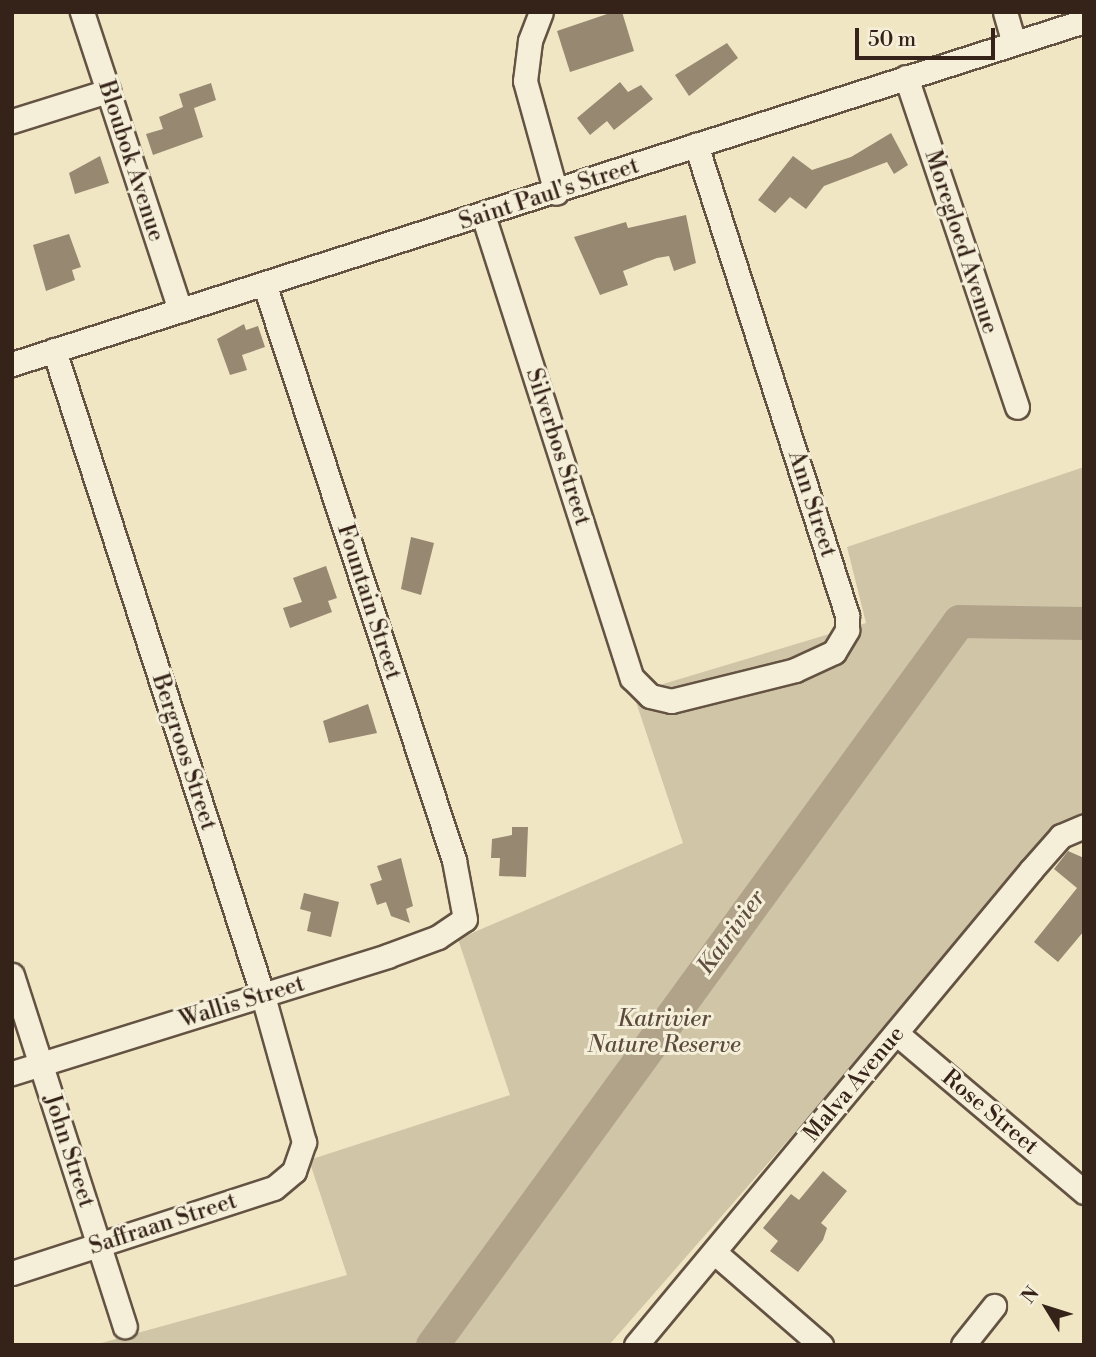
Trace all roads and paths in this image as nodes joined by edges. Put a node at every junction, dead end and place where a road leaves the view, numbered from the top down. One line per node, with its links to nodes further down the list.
1 (82, 12): 7 (street, Bloubok Avenue)
2 (541, 12): 10 (street)
3 (1005, 12): 5 (street)
4 (1084, 21): 5 (street, Saint Paul's Street)
5 (1014, 43): 6 (street, Saint Paul's Street)
6 (906, 77): 9 (street, Saint Paul's Street); 16 (street, Moregloed Avenue)
7 (108, 91): 8 (street); 13 (street, Bloubok Avenue)
8 (12, 121)
9 (696, 145): 10 (street, Saint Paul's Street); 17 (street, Ann Street)
10 (556, 193): 11 (street, Saint Paul's Street)
11 (484, 215): 12 (street, Saint Paul's Street); 17 (street, Silverbos Street)
12 (265, 286): 13 (street, Saint Paul's Street); 19 (street, Fountain Street)
13 (180, 310): 14 (street, Saint Paul's Street)
14 (54, 349): 15 (street, Saint Paul's Street); 21 (street, Bergroos Street)
15 (12, 364)
16 (1017, 407)
17 (632, 678)
18 (1080, 827): 22 (street, Malva Avenue)
19 (465, 919): 21 (street, Wallis Street)
20 (12, 975): 23 (street, John Street)
21 (262, 996): 23 (street, Wallis Street); 25 (street, Bergroos Street)
22 (896, 1033): 26 (street, Rose Street); 28 (street, Malva Avenue)
23 (41, 1064): 24 (street, Wallis Street); 27 (street, John Street)
24 (12, 1073)
25 (302, 1157): 27 (street, Saffraan Street)
26 (1084, 1192)
27 (99, 1244): 29 (street, Saffraan Street); 31 (street, John Street)
28 (714, 1252): 32 (street, Malva Avenue); 33 (street)
29 (12, 1273)
30 (994, 1307): 34 (street)
31 (125, 1326)
32 (636, 1345)
33 (821, 1345)
34 (963, 1345)

